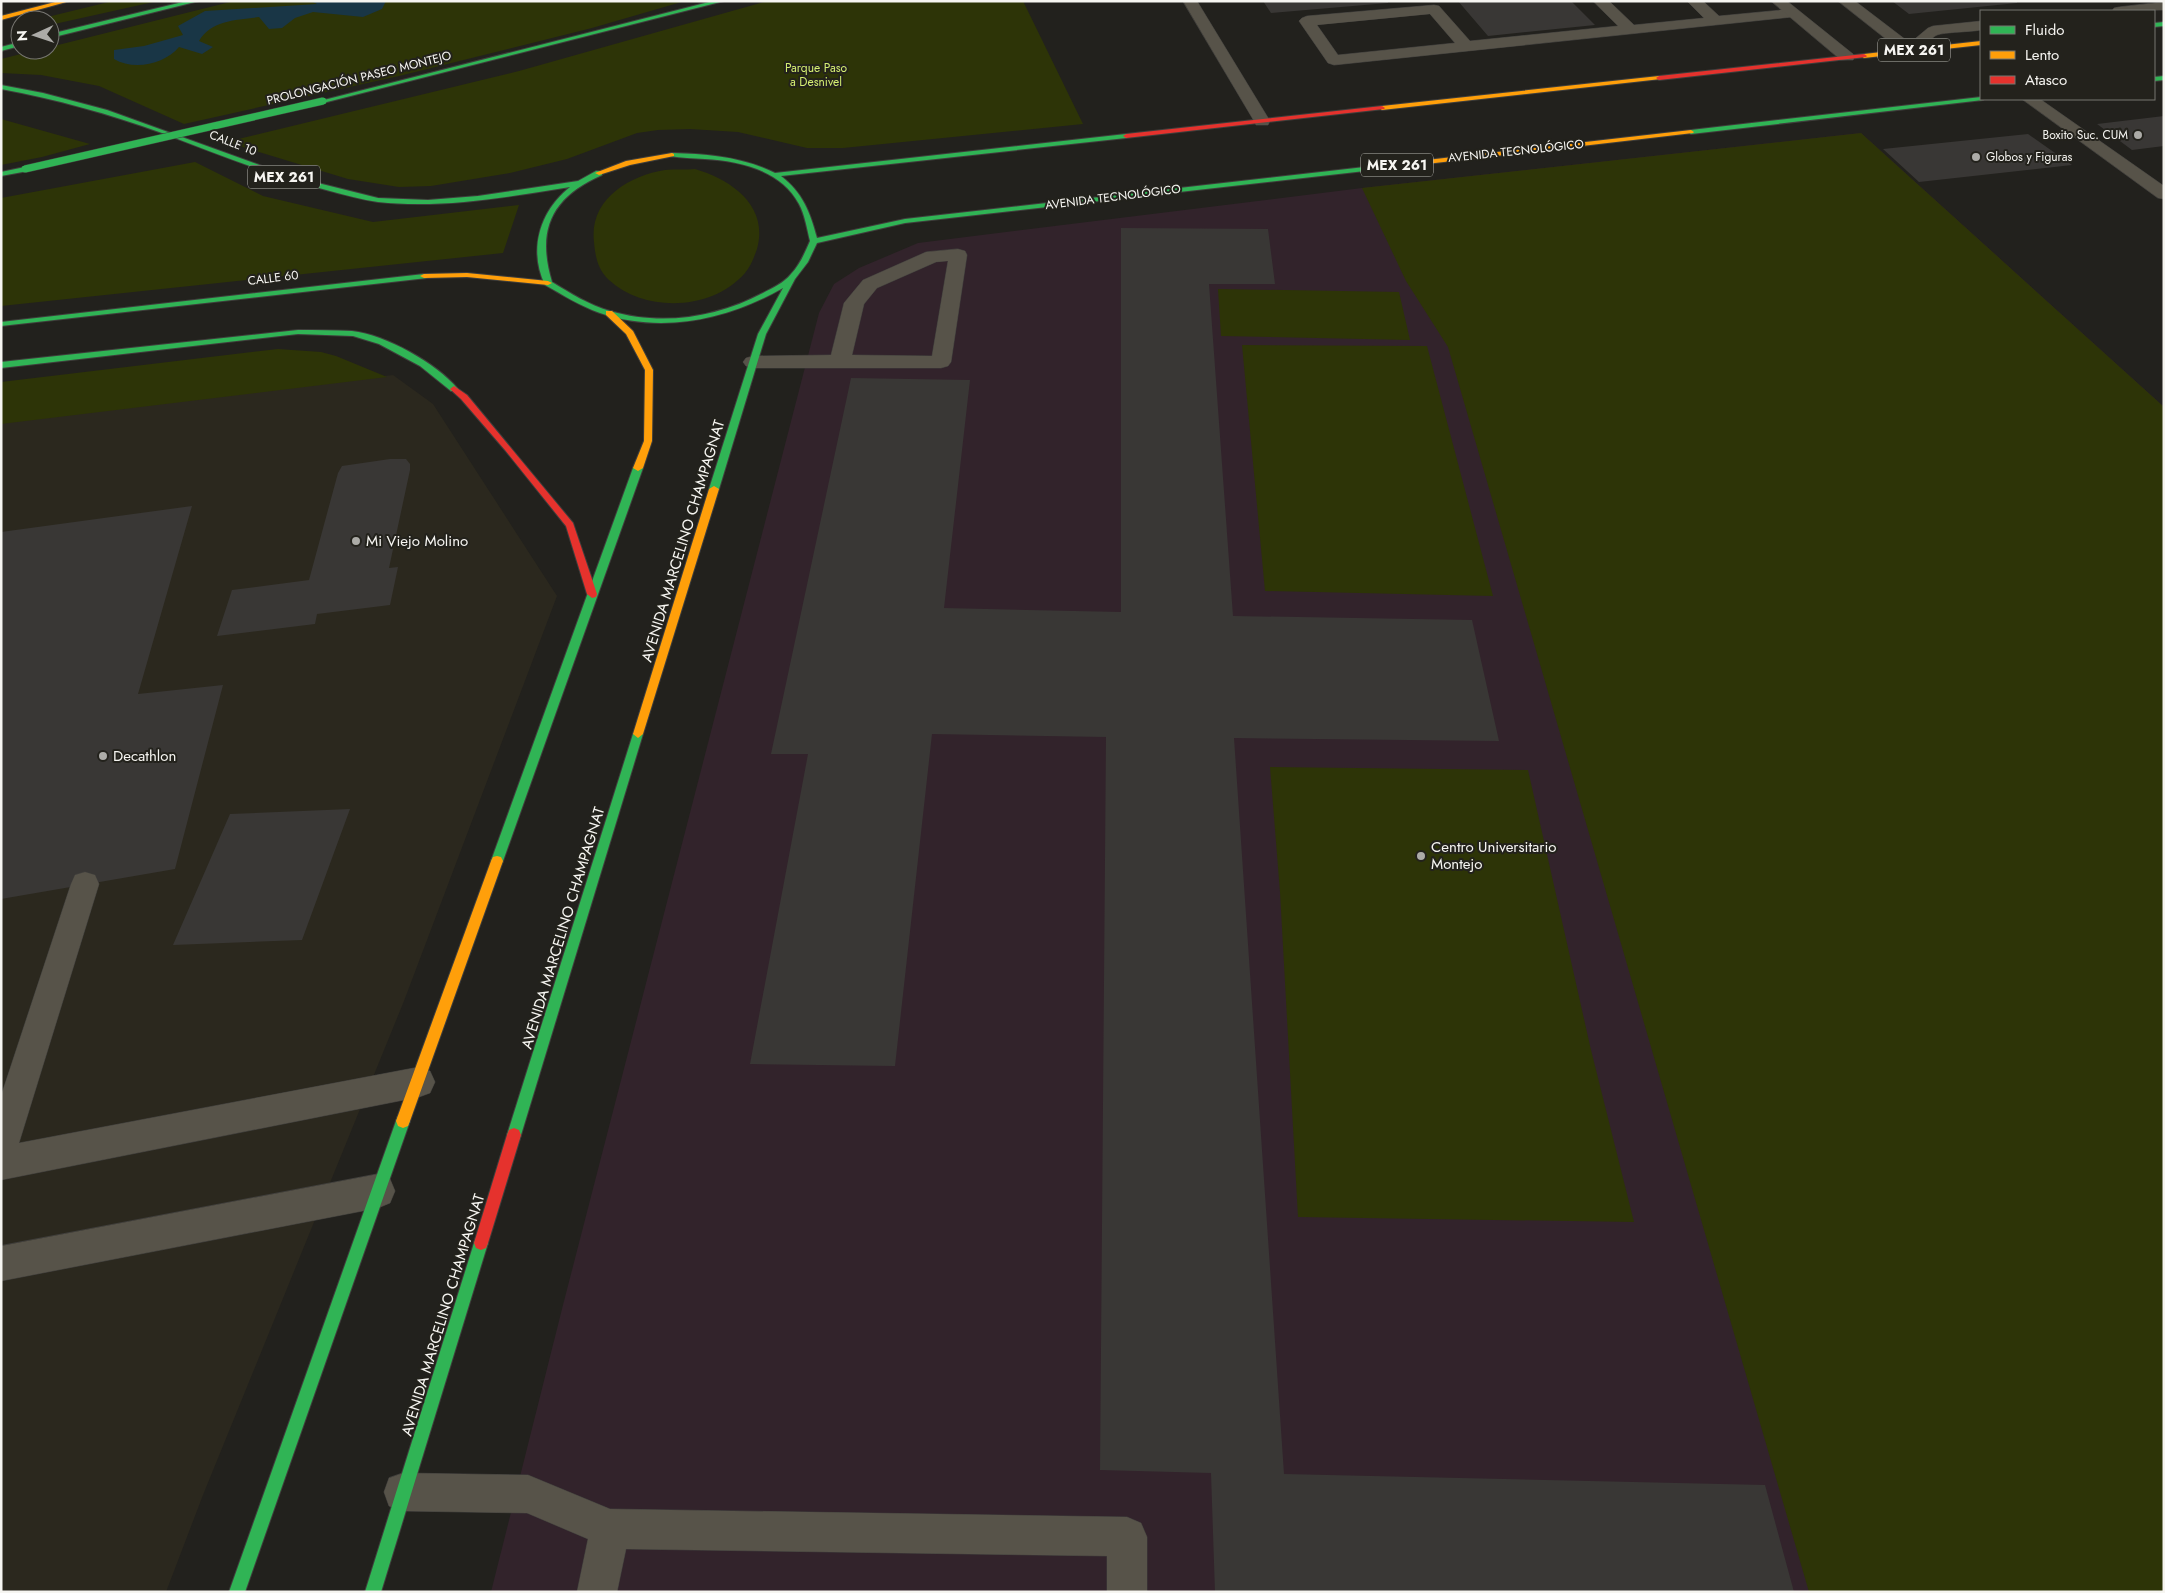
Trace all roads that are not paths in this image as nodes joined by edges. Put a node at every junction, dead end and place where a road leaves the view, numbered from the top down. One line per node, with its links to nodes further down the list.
1 (67, 1): 9 (main road)
2 (196, 1): 17 (main road)
3 (721, 1): 26 (main road, PROLONGACIÓN PASEO MONTEJO, bridge)
4 (1190, 1): 25 (street)
5 (1600, 1): 16 (street)
6 (1694, 1): 14 (street)
7 (1778, 1): 12 (street)
8 (1845, 1): 20 (street)
9 (40, 5): 13 (main road)
10 (2164, 6): 11 (street)
11 (2128, 10)
12 (1792, 13): 14 (street); 21 (street)
13 (1, 18)
14 (1716, 20): 16 (street)
15 (1980, 26): 20 (street)
16 (1630, 30): 19 (street)
17 (60, 34)
18 (1980, 43): 20 (main road, MEX 261)
19 (1466, 46): 19 (street)
20 (1910, 51): 21 (main road, MEX 261)
21 (1847, 57): 25 (main road, MEX 261)
22 (1, 87): 28 (main road, CALLE 10 / MEX 261)
23 (1980, 99): 30 (main road, AVENIDA TECNOLÓGICO / MEX 261)
24 (2031, 100): 29 (street)
25 (1262, 121): 27 (main road, MEX 261)
26 (1, 174)
27 (773, 175): 28 (main road); 30 (main road)
28 (578, 182): 32 (main road)
29 (2164, 194)
30 (814, 241): 31 (main road, AVENIDA MARCELINO CHAMPAGNAT)
31 (792, 278): 33 (main road); 35 (main road, AVENIDA MARCELINO CHAMPAGNAT)
32 (548, 282): 33 (main road); 34 (main road, CALLE 60)
33 (609, 313): 38 (main road)
34 (1, 324)
35 (753, 362): 36 (street); 45 (main road, AVENIDA MARCELINO CHAMPAGNAT)
36 (840, 362): 36 (street)
37 (1, 365): 38 (main road)
38 (592, 594): 40 (main road)
39 (85, 884): 41 (street)
40 (419, 1082): 42 (street); 43 (main road)
41 (1, 1148)
42 (1, 1163)
43 (378, 1190): 44 (street); 47 (main road)
44 (1, 1264)
45 (403, 1492): 46 (street); 48 (main road, AVENIDA MARCELINO CHAMPAGNAT)
46 (610, 1529): 49 (street); 50 (street)
47 (237, 1592)
48 (374, 1592)
49 (597, 1592)
50 (1127, 1592)

